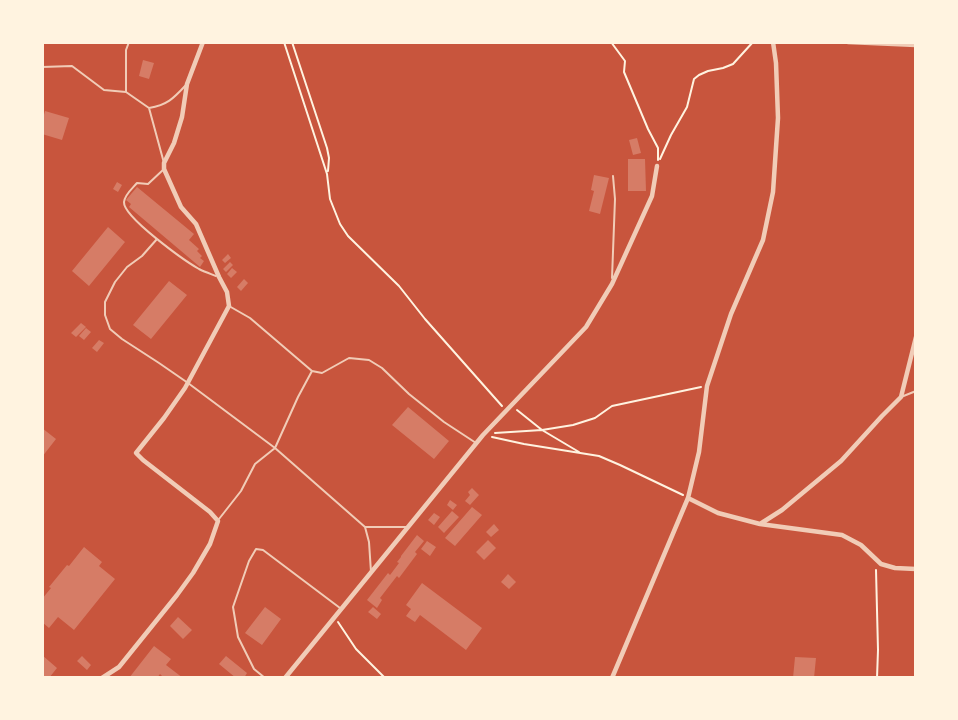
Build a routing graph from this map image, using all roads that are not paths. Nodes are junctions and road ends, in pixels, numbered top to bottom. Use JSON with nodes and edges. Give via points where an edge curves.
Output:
{"nodes":[{"id":1,"x":129,"y":42,"type":"edge"},
{"id":2,"x":203,"y":42,"type":"edge"},
{"id":3,"x":773,"y":42,"type":"edge"},
{"id":4,"x":848,"y":42,"type":"edge"},
{"id":5,"x":916,"y":45,"type":"edge"},
{"id":6,"x":42,"y":67,"type":"edge"},
{"id":7,"x":187,"y":84,"type":"junction"},
{"id":8,"x":126,"y":92,"type":"junction"},
{"id":9,"x":149,"y":108,"type":"junction"},
{"id":10,"x":164,"y":163,"type":"junction"},
{"id":11,"x":657,"y":166,"type":"road end"},
{"id":12,"x":164,"y":169,"type":"junction"},
{"id":13,"x":613,"y":176,"type":"dead end"},
{"id":14,"x":157,"y":239,"type":"junction"},
{"id":15,"x":219,"y":277,"type":"junction"},
{"id":16,"x":612,"y":284,"type":"junction"},
{"id":17,"x":229,"y":306,"type":"junction"},
{"id":18,"x":916,"y":338,"type":"edge"},
{"id":19,"x":312,"y":371,"type":"junction"},
{"id":20,"x":188,"y":383,"type":"junction"},
{"id":21,"x":916,"y":391,"type":"edge"},
{"id":22,"x":902,"y":397,"type":"junction"},
{"id":23,"x":477,"y":443,"type":"junction"},
{"id":24,"x":275,"y":448,"type":"junction"},
{"id":25,"x":688,"y":498,"type":"junction"},
{"id":26,"x":218,"y":521,"type":"junction"},
{"id":27,"x":760,"y":524,"type":"junction"},
{"id":28,"x":365,"y":527,"type":"junction"},
{"id":29,"x":408,"y":527,"type":"junction"},
{"id":30,"x":916,"y":569,"type":"edge"},
{"id":31,"x":371,"y":573,"type":"junction"},
{"id":32,"x":341,"y":609,"type":"junction"},
{"id":33,"x":102,"y":678,"type":"edge"},
{"id":34,"x":266,"y":678,"type":"edge"},
{"id":35,"x":285,"y":678,"type":"edge"},
{"id":36,"x":612,"y":678,"type":"edge"}],
"edges":[{"from":1,"to":8,"type":"lane"},
{"from":2,"to":7,"type":"street"},
{"from":3,"to":25,"type":"street","via":[[778,118],[773,192],[763,240],[706,386],[699,452]]},
{"from":4,"to":5,"type":"street"},
{"from":6,"to":8,"type":"lane","via":[[72,66],[104,90]]},
{"from":7,"to":9,"type":"lane","via":[[171,100]]},
{"from":7,"to":10,"type":"street","via":[[182,117]]},
{"from":8,"to":9,"type":"lane"},
{"from":9,"to":10,"type":"lane"},
{"from":10,"to":12,"type":"street"},
{"from":11,"to":16,"type":"street","via":[[652,196]]},
{"from":12,"to":14,"type":"lane","via":[[148,184],[137,183],[124,203],[126,210]]},
{"from":12,"to":15,"type":"street","via":[[181,207],[196,224]]},
{"from":13,"to":16,"type":"lane"},
{"from":14,"to":15,"type":"lane","via":[[202,271]]},
{"from":14,"to":20,"type":"lane","via":[[115,282],[105,302],[105,315],[110,329],[122,339]]},
{"from":15,"to":17,"type":"street"},
{"from":16,"to":23,"type":"street","via":[[586,327]]},
{"from":17,"to":19,"type":"lane","via":[[250,318]]},
{"from":17,"to":20,"type":"street"},
{"from":18,"to":22,"type":"street"},
{"from":19,"to":23,"type":"lane","via":[[322,373],[349,358],[369,360],[444,423]]},
{"from":19,"to":24,"type":"lane"},
{"from":20,"to":24,"type":"lane"},
{"from":20,"to":26,"type":"street","via":[[136,453]]},
{"from":21,"to":22,"type":"lane"},
{"from":22,"to":27,"type":"street","via":[[841,461]]},
{"from":23,"to":29,"type":"street"},
{"from":24,"to":26,"type":"lane","via":[[255,464]]},
{"from":24,"to":28,"type":"lane"},
{"from":25,"to":27,"type":"street","via":[[718,513]]},
{"from":25,"to":36,"type":"street"},
{"from":26,"to":33,"type":"street","via":[[210,544],[177,596],[119,667]]},
{"from":27,"to":30,"type":"street","via":[[842,535],[861,545],[881,564]]},
{"from":28,"to":29,"type":"lane"},
{"from":28,"to":31,"type":"lane"},
{"from":29,"to":31,"type":"street"},
{"from":31,"to":32,"type":"street"},
{"from":32,"to":34,"type":"lane","via":[[263,550],[256,549],[233,607],[238,637],[254,669]]},
{"from":32,"to":35,"type":"street"}]}
